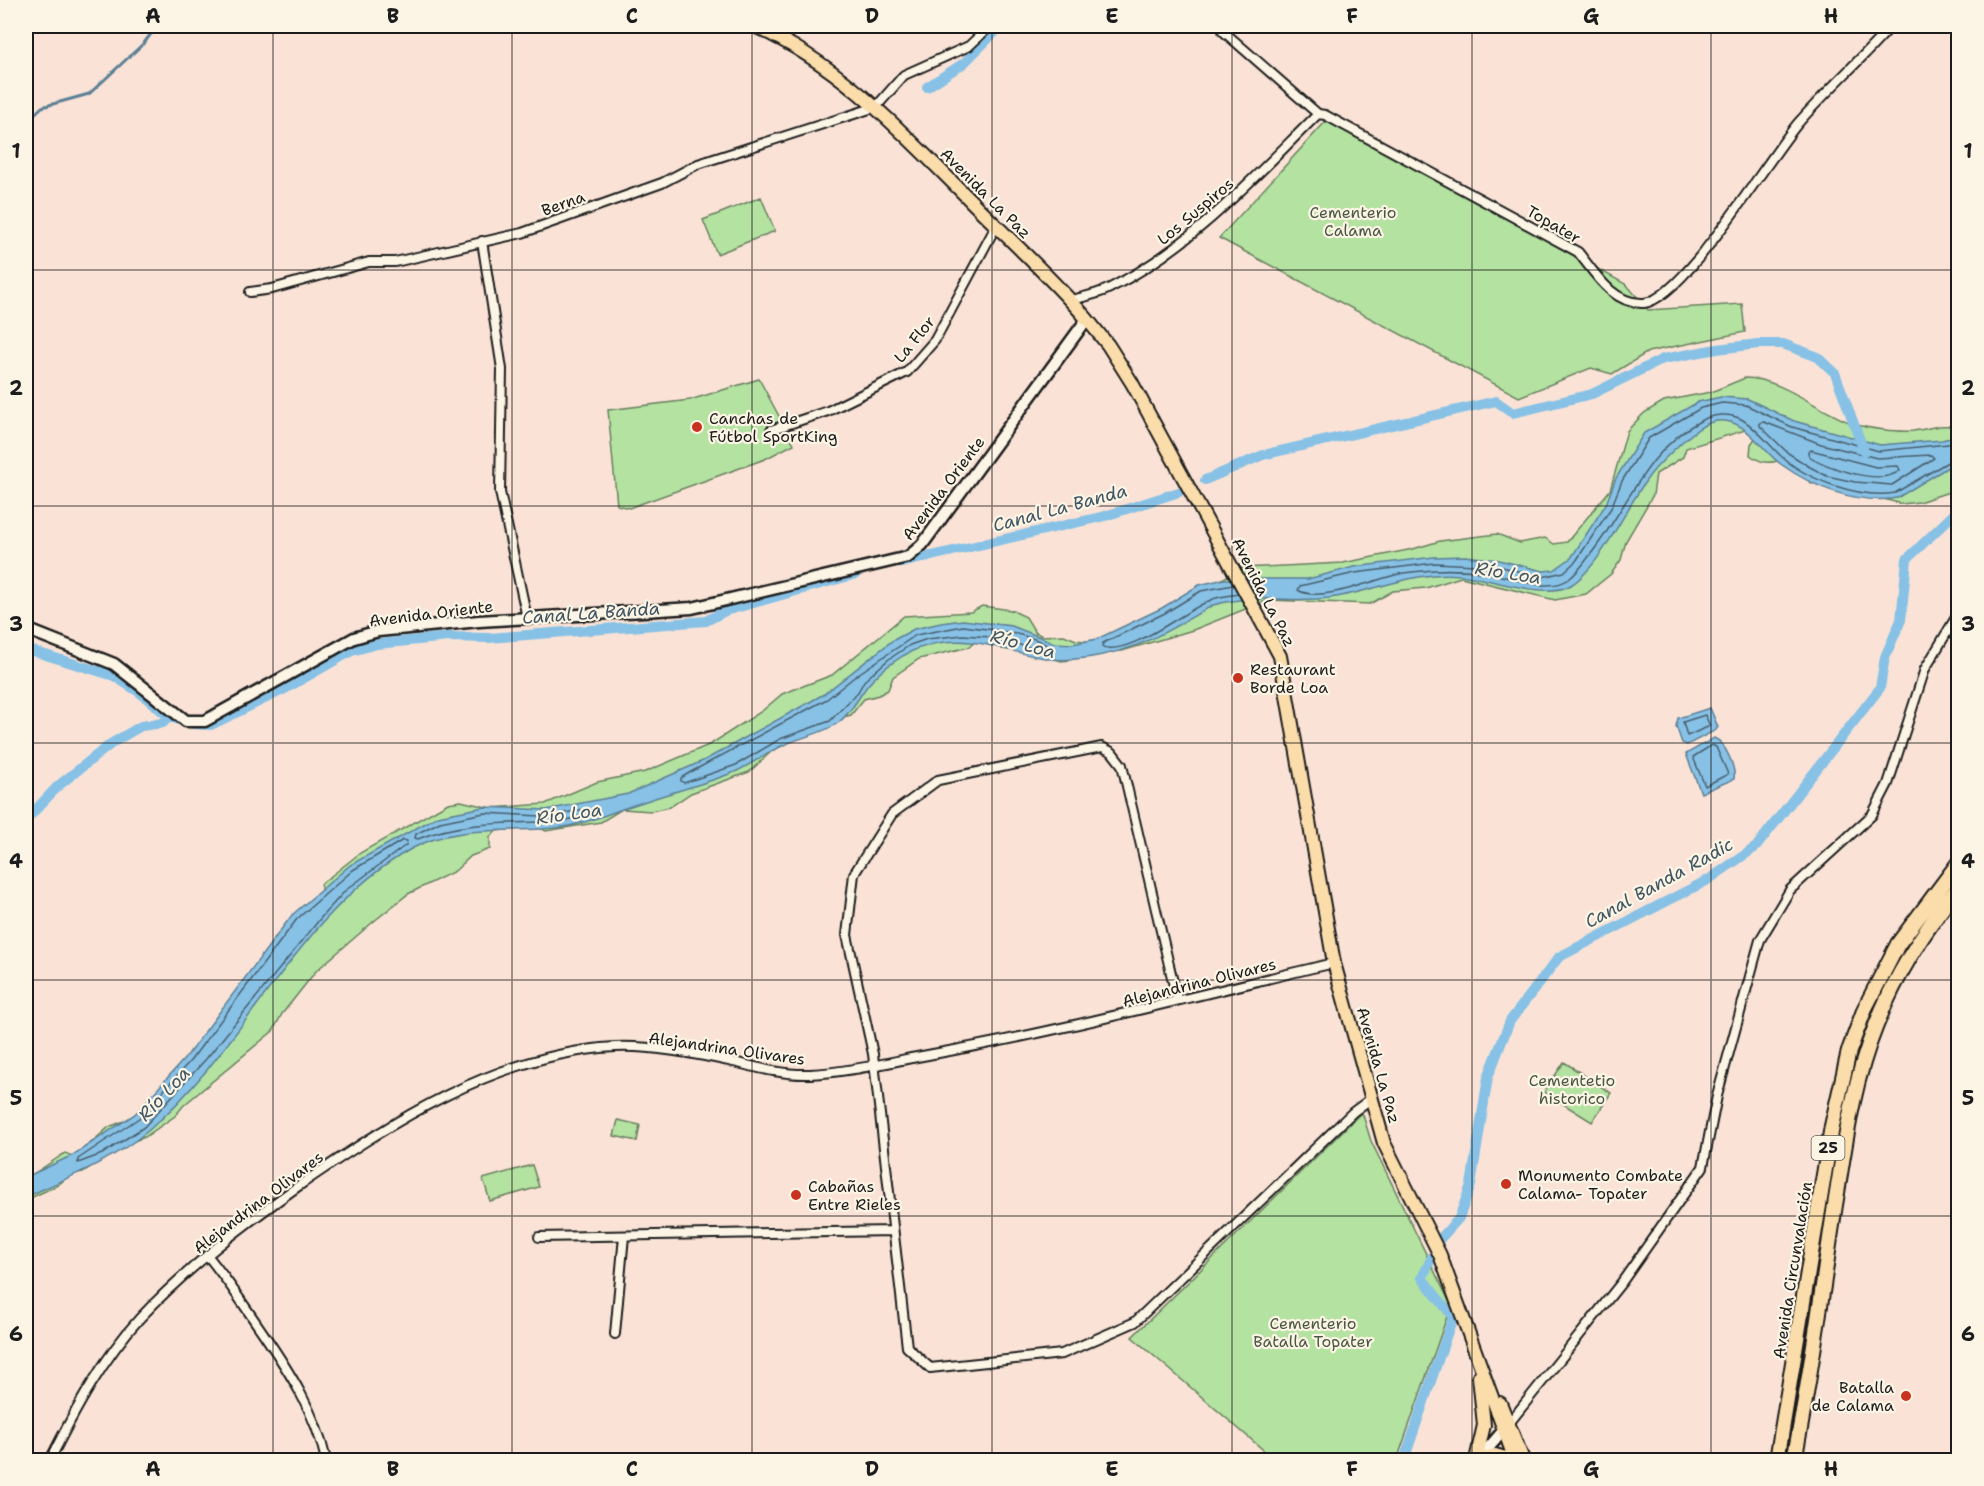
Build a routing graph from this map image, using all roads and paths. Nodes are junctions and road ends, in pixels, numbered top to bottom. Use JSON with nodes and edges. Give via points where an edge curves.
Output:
{"nodes":[{"id":1,"x":754,"y":26,"type":"edge"},
{"id":2,"x":990,"y":26,"type":"edge"},
{"id":3,"x":1891,"y":26,"type":"edge"},
{"id":4,"x":1223,"y":32,"type":"dead end"},
{"id":5,"x":876,"y":107,"type":"junction"},
{"id":6,"x":1318,"y":114,"type":"junction"},
{"id":7,"x":996,"y":226,"type":"junction"},
{"id":8,"x":482,"y":241,"type":"junction"},
{"id":9,"x":250,"y":292,"type":"dead end"},
{"id":10,"x":1071,"y":300,"type":"junction"},
{"id":11,"x":1087,"y":319,"type":"junction"},
{"id":12,"x":771,"y":430,"type":"dead end"},
{"id":13,"x":1959,"y":614,"type":"edge"},
{"id":14,"x":527,"y":618,"type":"junction"},
{"id":15,"x":26,"y":629,"type":"edge"},
{"id":16,"x":1959,"y":864,"type":"edge"},
{"id":17,"x":1959,"y":888,"type":"edge"},
{"id":18,"x":1334,"y":963,"type":"junction"},
{"id":19,"x":1177,"y":999,"type":"junction"},
{"id":20,"x":874,"y":1065,"type":"junction"},
{"id":21,"x":1372,"y":1098,"type":"junction"},
{"id":22,"x":893,"y":1231,"type":"junction"},
{"id":23,"x":624,"y":1236,"type":"junction"},
{"id":24,"x":539,"y":1237,"type":"dead end"},
{"id":25,"x":207,"y":1255,"type":"junction"},
{"id":26,"x":615,"y":1334,"type":"dead end"},
{"id":27,"x":1477,"y":1355,"type":"junction"},
{"id":28,"x":1507,"y":1426,"type":"junction"},
{"id":29,"x":1795,"y":1458,"type":"edge"},
{"id":30,"x":1478,"y":1460,"type":"edge"},
{"id":31,"x":50,"y":1461,"type":"edge"},
{"id":32,"x":326,"y":1461,"type":"edge"},
{"id":33,"x":1514,"y":1461,"type":"edge"},
{"id":34,"x":1523,"y":1461,"type":"edge"},
{"id":35,"x":1777,"y":1461,"type":"edge"}],
"edges":[{"from":1,"to":5,"type":"main road","name":"Avenida La Paz","via":[[779,36]]},
{"from":2,"to":5,"type":"street","via":[[969,46],[904,75]]},
{"from":3,"to":6,"type":"street","name":"Topater","via":[[1798,123],[1744,201],[1678,279],[1660,297],[1644,303],[1628,301],[1613,292],[1578,252]]},
{"from":4,"to":6,"type":"street","name":"Topater"},
{"from":5,"to":7,"type":"main road","name":"Avenida La Paz"},
{"from":5,"to":8,"type":"street","name":"Berna","via":[[698,164],[662,183],[522,233]]},
{"from":6,"to":10,"type":"street","name":"Los Suspiros","via":[[1218,213],[1158,260],[1109,289]]},
{"from":7,"to":10,"type":"main road","name":"Avenida La Paz"},
{"from":7,"to":12,"type":"street","name":"La Flor","via":[[935,340],[907,372],[828,411]]},
{"from":8,"to":9,"type":"street","name":"Berna","via":[[395,262],[369,262]]},
{"from":8,"to":14,"type":"street","via":[[502,369],[500,492]]},
{"from":10,"to":11,"type":"main road","name":"Avenida La Paz"},
{"from":11,"to":14,"type":"street","name":"Avenida Oriente","via":[[922,545],[908,557],[692,608]]},
{"from":11,"to":18,"type":"main road","name":"Avenida La Paz","via":[[1132,383],[1280,656]]},
{"from":13,"to":28,"type":"street","via":[[1925,669],[1888,784],[1872,815],[1790,890],[1761,940],[1717,1096],[1703,1167],[1622,1282]]},
{"from":14,"to":15,"type":"street","name":"Avenida Oriente","via":[[378,631],[354,638],[205,721],[186,721],[114,664]]},
{"from":16,"to":35,"type":"highway","name":"Avenida Circunvalación","number":"25","via":[[1898,944],[1865,1008],[1849,1051],[1830,1137]]},
{"from":17,"to":29,"type":"highway","name":"Avenida Circunvalación","number":"25","via":[[1903,967],[1863,1062],[1847,1128]]},
{"from":18,"to":19,"type":"street","name":"Alejandrina Olivares"},
{"from":18,"to":21,"type":"main road","name":"Avenida La Paz"},
{"from":19,"to":20,"type":"street","name":"Alejandrina Olivares","via":[[1077,1026]]},
{"from":19,"to":20,"type":"street","via":[[1118,757],[1102,747],[938,780],[892,814],[854,874],[847,935]]},
{"from":20,"to":22,"type":"street"},
{"from":20,"to":25,"type":"street","name":"Alejandrina Olivares","via":[[811,1074],[780,1073],[700,1055],[617,1047],[536,1059],[452,1091],[364,1140]]},
{"from":21,"to":22,"type":"street","via":[[1136,1322],[1062,1354],[930,1368],[907,1347]]},
{"from":21,"to":27,"type":"main road","name":"Avenida La Paz","via":[[1384,1143],[1440,1255]]},
{"from":22,"to":23,"type":"street"},
{"from":23,"to":24,"type":"street"},
{"from":23,"to":26,"type":"street"},
{"from":25,"to":31,"type":"street","name":"Alejandrina Olivares","via":[[138,1319],[106,1363]]},
{"from":25,"to":32,"type":"street","via":[[306,1400]]},
{"from":27,"to":28,"type":"main road","name":"Avenida La Paz"},
{"from":27,"to":30,"type":"main road","via":[[1484,1425]]},
{"from":28,"to":30,"type":"street"},
{"from":28,"to":33,"type":"main road","name":"Avenida La Paz"},
{"from":28,"to":34,"type":"main road","name":"Avenida La Paz"},
{"from":30,"to":33,"type":"main road","via":[[1495,1455]]}]}
